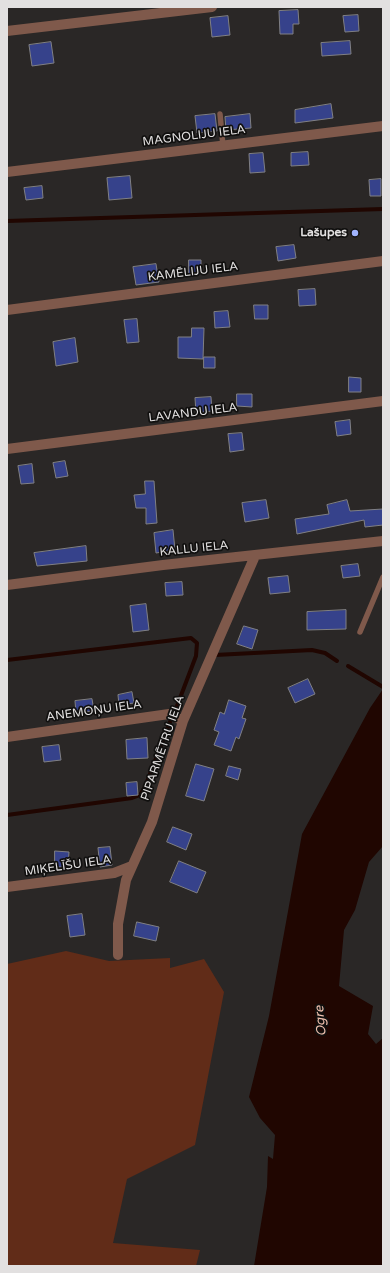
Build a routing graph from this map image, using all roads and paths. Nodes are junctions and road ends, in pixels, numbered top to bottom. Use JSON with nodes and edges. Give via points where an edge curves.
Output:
{"nodes":[{"id":1,"x":212,"y":7,"type":"edge"},
{"id":2,"x":7,"y":31,"type":"edge"},
{"id":3,"x":220,"y":114,"type":"dead end"},
{"id":4,"x":383,"y":126,"type":"edge"},
{"id":5,"x":223,"y":146,"type":"junction"},
{"id":6,"x":7,"y":172,"type":"edge"},
{"id":7,"x":383,"y":261,"type":"edge"},
{"id":8,"x":7,"y":310,"type":"edge"},
{"id":9,"x":383,"y":401,"type":"edge"},
{"id":10,"x":7,"y":449,"type":"edge"},
{"id":11,"x":383,"y":541,"type":"edge"},
{"id":12,"x":255,"y":556,"type":"junction"},
{"id":13,"x":383,"y":576,"type":"edge"},
{"id":14,"x":7,"y":585,"type":"edge"},
{"id":15,"x":360,"y":632,"type":"dead end"},
{"id":16,"x":183,"y":721,"type":"junction"},
{"id":17,"x":7,"y":737,"type":"edge"},
{"id":18,"x":132,"y":866,"type":"junction"},
{"id":19,"x":7,"y":888,"type":"edge"},
{"id":20,"x":118,"y":955,"type":"dead end"}],
"edges":[{"from":1,"to":2,"type":"street"},
{"from":3,"to":5,"type":"lane"},
{"from":4,"to":5,"type":"street","name":"MAGNOLIJU IELA"},
{"from":5,"to":6,"type":"street","name":"MAGNOLIJU IELA"},
{"from":7,"to":8,"type":"street","name":"KAMĒLIJU IELA"},
{"from":9,"to":10,"type":"street","name":"LAVANDU IELA"},
{"from":11,"to":12,"type":"street","name":"KALLU IELA"},
{"from":12,"to":14,"type":"street","name":"KALLU IELA"},
{"from":12,"to":16,"type":"street","name":"PIPARMĒTRU IELA"},
{"from":13,"to":15,"type":"lane"},
{"from":16,"to":17,"type":"street","name":"ANEMOŅU IELA","via":[[168,714]]},
{"from":16,"to":18,"type":"street","name":"PIPARMĒTRU IELA","via":[[152,822]]},
{"from":18,"to":19,"type":"street","name":"MIĶELĪŠU IELA","via":[[114,873]]},
{"from":18,"to":20,"type":"street","name":"PIPARMĒTRU IELA","via":[[120,906]]}]}
